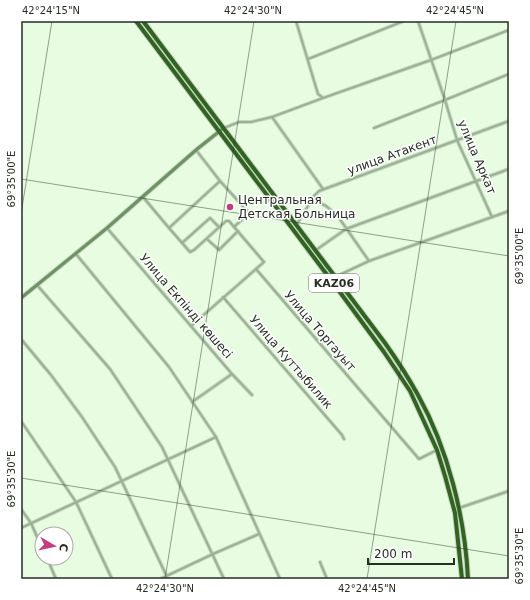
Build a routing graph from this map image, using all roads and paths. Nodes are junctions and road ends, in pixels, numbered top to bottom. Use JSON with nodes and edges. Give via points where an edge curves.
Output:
{"nodes":[{"id":1,"x":136,"y":21,"type":"edge"},
{"id":2,"x":142,"y":21,"type":"edge"},
{"id":3,"x":296,"y":21,"type":"edge"},
{"id":4,"x":404,"y":21,"type":"edge"},
{"id":5,"x":418,"y":21,"type":"edge"},
{"id":6,"x":509,"y":30,"type":"edge"},
{"id":7,"x":308,"y":59,"type":"junction"},
{"id":8,"x":431,"y":60,"type":"junction"},
{"id":9,"x":509,"y":74,"type":"edge"},
{"id":10,"x":323,"y":98,"type":"junction"},
{"id":11,"x":445,"y":100,"type":"junction"},
{"id":12,"x":272,"y":117,"type":"junction"},
{"id":13,"x":509,"y":121,"type":"edge"},
{"id":14,"x":374,"y":128,"type":"dead end"},
{"id":15,"x":222,"y":129,"type":"junction"},
{"id":16,"x":458,"y":140,"type":"junction"},
{"id":17,"x":196,"y":150,"type":"junction"},
{"id":18,"x":509,"y":169,"type":"edge"},
{"id":19,"x":476,"y":180,"type":"junction"},
{"id":20,"x":220,"y":181,"type":"junction"},
{"id":21,"x":323,"y":189,"type":"junction"},
{"id":22,"x":143,"y":197,"type":"junction"},
{"id":23,"x":312,"y":199,"type":"junction"},
{"id":24,"x":509,"y":210,"type":"edge"},
{"id":25,"x":492,"y":216,"type":"junction"},
{"id":26,"x":296,"y":225,"type":"junction"},
{"id":27,"x":219,"y":227,"type":"junction"},
{"id":28,"x":234,"y":227,"type":"junction"},
{"id":29,"x":107,"y":228,"type":"junction"},
{"id":30,"x":169,"y":228,"type":"junction"},
{"id":31,"x":346,"y":229,"type":"junction"},
{"id":32,"x":238,"y":231,"type":"junction"},
{"id":33,"x":207,"y":238,"type":"junction"},
{"id":34,"x":182,"y":243,"type":"junction"},
{"id":35,"x":315,"y":251,"type":"junction"},
{"id":36,"x":76,"y":254,"type":"junction"},
{"id":37,"x":369,"y":261,"type":"junction"},
{"id":38,"x":256,"y":269,"type":"junction"},
{"id":39,"x":335,"y":277,"type":"junction"},
{"id":40,"x":37,"y":285,"type":"junction"},
{"id":41,"x":223,"y":297,"type":"junction"},
{"id":42,"x":21,"y":298,"type":"edge"},
{"id":43,"x":191,"y":326,"type":"junction"},
{"id":44,"x":21,"y":340,"type":"edge"},
{"id":45,"x":385,"y":344,"type":"junction"},
{"id":46,"x":381,"y":347,"type":"junction"},
{"id":47,"x":232,"y":374,"type":"junction"},
{"id":48,"x":252,"y":395,"type":"dead end"},
{"id":49,"x":192,"y":402,"type":"junction"},
{"id":50,"x":21,"y":421,"type":"edge"},
{"id":51,"x":216,"y":438,"type":"junction"},
{"id":52,"x":344,"y":439,"type":"dead end"},
{"id":53,"x":437,"y":450,"type":"junction"},
{"id":54,"x":168,"y":459,"type":"junction"},
{"id":55,"x":122,"y":481,"type":"junction"},
{"id":56,"x":509,"y":491,"type":"edge"},
{"id":57,"x":76,"y":502,"type":"junction"},
{"id":58,"x":459,"y":508,"type":"junction"},
{"id":59,"x":21,"y":509,"type":"edge"},
{"id":60,"x":31,"y":523,"type":"junction"},
{"id":61,"x":21,"y":528,"type":"edge"},
{"id":62,"x":34,"y":530,"type":"edge"},
{"id":63,"x":259,"y":534,"type":"junction"},
{"id":64,"x":213,"y":554,"type":"junction"},
{"id":65,"x":320,"y":562,"type":"dead end"},
{"id":66,"x":50,"y":566,"type":"edge"},
{"id":67,"x":167,"y":578,"type":"edge"},
{"id":68,"x":56,"y":579,"type":"edge"},
{"id":69,"x":112,"y":579,"type":"edge"},
{"id":70,"x":160,"y":579,"type":"edge"},
{"id":71,"x":224,"y":579,"type":"edge"},
{"id":72,"x":280,"y":579,"type":"edge"},
{"id":73,"x":327,"y":579,"type":"edge"},
{"id":74,"x":462,"y":579,"type":"edge"},
{"id":75,"x":468,"y":579,"type":"edge"}],
"edges":[{"from":1,"to":15,"type":"highway","number":"KАZ06"},
{"from":2,"to":15,"type":"highway","number":"KАZ06"},
{"from":3,"to":7,"type":"street"},
{"from":4,"to":7,"type":"street"},
{"from":5,"to":8,"type":"street","name":"улица Аркат"},
{"from":6,"to":8,"type":"street"},
{"from":7,"to":10,"type":"street","via":[[318,94]]},
{"from":8,"to":10,"type":"street"},
{"from":8,"to":11,"type":"street","name":"улица Аркат"},
{"from":9,"to":11,"type":"street"},
{"from":10,"to":12,"type":"street"},
{"from":11,"to":14,"type":"street"},
{"from":11,"to":16,"type":"street","name":"улица Аркат"},
{"from":12,"to":15,"type":"street","via":[[239,122]]},
{"from":12,"to":21,"type":"street"},
{"from":13,"to":16,"type":"street","name":"улица Атакент"},
{"from":15,"to":17,"type":"main road"},
{"from":15,"to":26,"type":"highway","number":"KАZ06"},
{"from":15,"to":46,"type":"highway","number":"KАZ06"},
{"from":16,"to":19,"type":"street","name":"улица Аркат"},
{"from":16,"to":21,"type":"street","name":"улица Атакент"},
{"from":17,"to":20,"type":"street"},
{"from":17,"to":22,"type":"main road"},
{"from":18,"to":19,"type":"street"},
{"from":19,"to":25,"type":"street","name":"улица Аркат"},
{"from":19,"to":31,"type":"street"},
{"from":20,"to":28,"type":"street","via":[[249,213]]},
{"from":20,"to":30,"type":"street"},
{"from":21,"to":23,"type":"street","name":"улица Атакент"},
{"from":22,"to":29,"type":"main road"},
{"from":22,"to":30,"type":"street"},
{"from":23,"to":26,"type":"street","name":"улица Атакент"},
{"from":23,"to":31,"type":"street","via":[[337,215]]},
{"from":24,"to":25,"type":"street"},
{"from":25,"to":37,"type":"street"},
{"from":26,"to":35,"type":"highway","number":"KАZ06"},
{"from":27,"to":28,"type":"street","via":[[226,220]]},
{"from":27,"to":33,"type":"street"},
{"from":27,"to":34,"type":"street","via":[[210,218]]},
{"from":28,"to":32,"type":"street"},
{"from":29,"to":36,"type":"main road"},
{"from":29,"to":43,"type":"street","name":"Улица Екпінді көшесі"},
{"from":30,"to":34,"type":"street"},
{"from":31,"to":35,"type":"street"},
{"from":31,"to":37,"type":"street"},
{"from":32,"to":33,"type":"street","via":[[219,250]]},
{"from":32,"to":38,"type":"street","via":[[264,262]]},
{"from":33,"to":34,"type":"street","via":[[190,252]]},
{"from":35,"to":39,"type":"highway","number":"KАZ06"},
{"from":36,"to":40,"type":"main road"},
{"from":36,"to":49,"type":"street","via":[[169,367]]},
{"from":37,"to":39,"type":"street"},
{"from":38,"to":41,"type":"street"},
{"from":38,"to":53,"type":"street","name":"Улица Торгауыт","via":[[419,459]]},
{"from":39,"to":45,"type":"highway","number":"KАZ06"},
{"from":40,"to":42,"type":"main road"},
{"from":40,"to":54,"type":"street","via":[[110,369]]},
{"from":41,"to":43,"type":"street"},
{"from":41,"to":52,"type":"street","name":"Улица Куттыбилик"},
{"from":43,"to":47,"type":"street","name":"Улица Екпінді көшесі"},
{"from":44,"to":55,"type":"street","via":[[82,417]]},
{"from":45,"to":46,"type":"highway"},
{"from":45,"to":58,"type":"highway","number":"KАZ06","via":[[426,410],[442,448]]},
{"from":46,"to":53,"type":"highway","number":"KАZ06","via":[[410,391]]},
{"from":47,"to":48,"type":"street","name":"Улица Екпінді көшесі"},
{"from":47,"to":49,"type":"street"},
{"from":49,"to":51,"type":"street"},
{"from":50,"to":57,"type":"street"},
{"from":51,"to":54,"type":"street"},
{"from":51,"to":63,"type":"street"},
{"from":53,"to":74,"type":"highway","number":"KАZ06","via":[[455,513]]},
{"from":54,"to":55,"type":"street"},
{"from":54,"to":64,"type":"street"},
{"from":55,"to":57,"type":"street"},
{"from":55,"to":67,"type":"street"},
{"from":56,"to":58,"type":"street"},
{"from":57,"to":60,"type":"street"},
{"from":57,"to":69,"type":"street"},
{"from":58,"to":75,"type":"highway","number":"KАZ06"},
{"from":59,"to":60,"type":"street"},
{"from":60,"to":61,"type":"street"},
{"from":60,"to":62,"type":"street"},
{"from":63,"to":64,"type":"street"},
{"from":63,"to":72,"type":"street"},
{"from":64,"to":67,"type":"street"},
{"from":64,"to":71,"type":"street"},
{"from":65,"to":73,"type":"street"},
{"from":66,"to":68,"type":"street"},
{"from":67,"to":70,"type":"street"}]}
